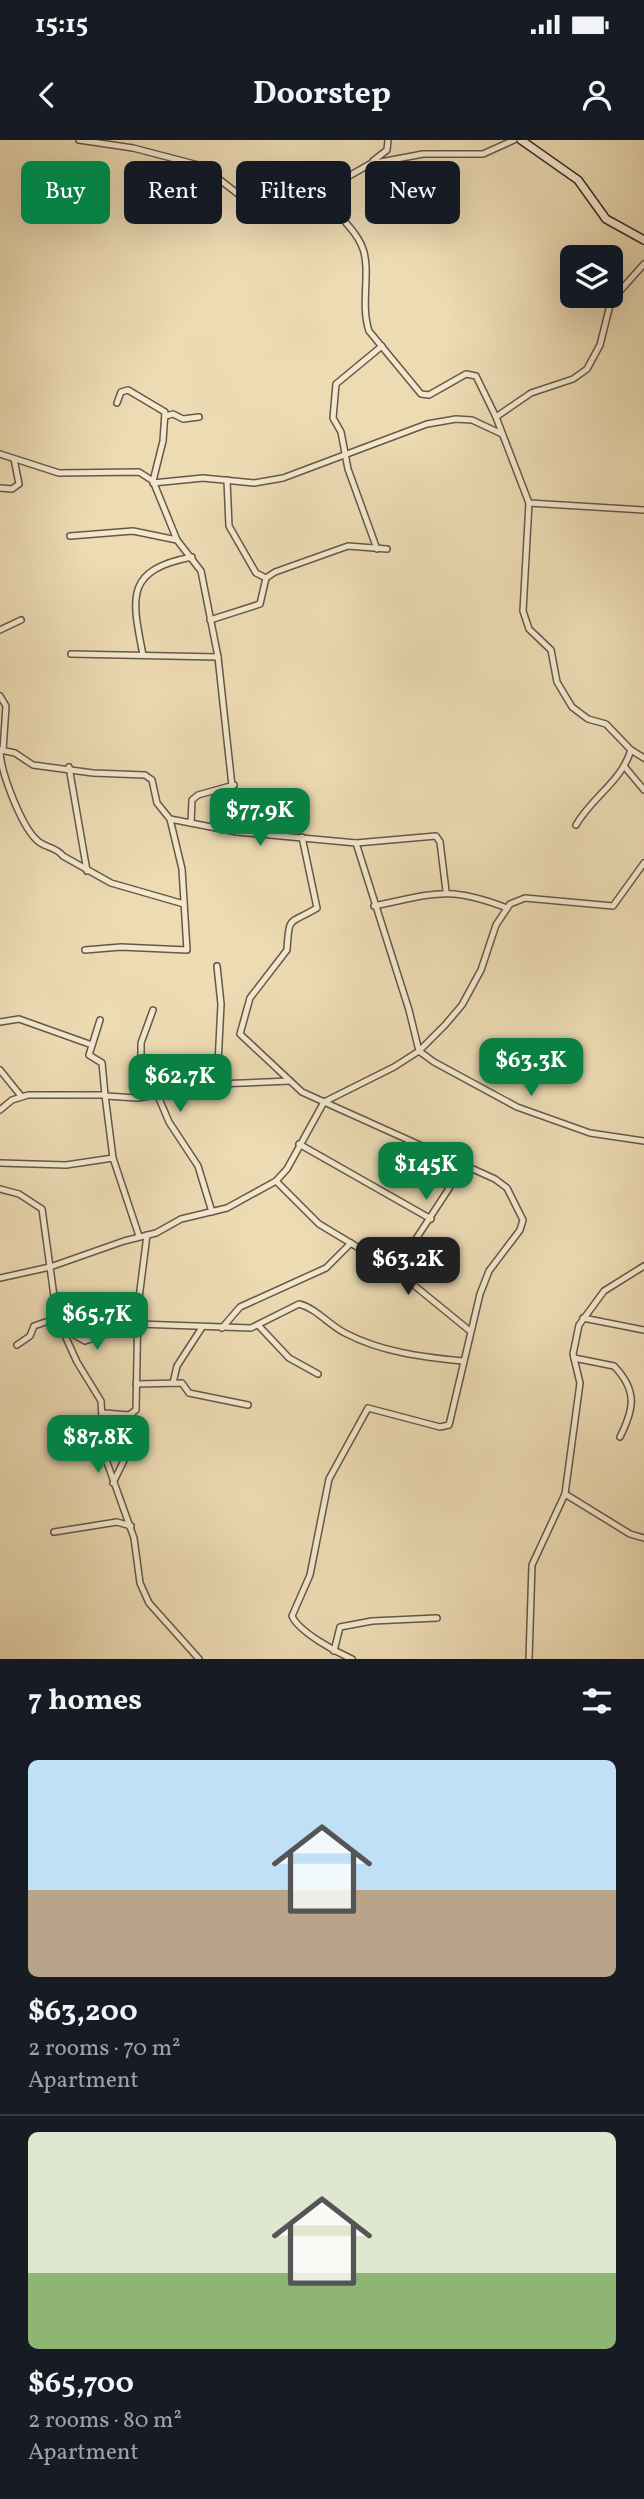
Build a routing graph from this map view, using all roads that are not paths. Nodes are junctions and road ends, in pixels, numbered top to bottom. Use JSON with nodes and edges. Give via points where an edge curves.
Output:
{"nodes":[{"id":1,"x":79,"y":140,"type":"edge"},
{"id":2,"x":388,"y":140,"type":"edge"},
{"id":3,"x":514,"y":140,"type":"edge"},
{"id":4,"x":521,"y":140,"type":"edge"},
{"id":5,"x":374,"y":161,"type":"edge"},
{"id":6,"x":384,"y":161,"type":"edge"},
{"id":7,"x":236,"y":190,"type":"edge"},
{"id":8,"x":345,"y":224,"type":"edge"},
{"id":9,"x":644,"y":240,"type":"edge"},
{"id":10,"x":644,"y":264,"type":"edge"},
{"id":11,"x":382,"y":346,"type":"junction"},
{"id":12,"x":117,"y":403,"type":"dead end"},
{"id":13,"x":166,"y":416,"type":"junction"},
{"id":14,"x":199,"y":417,"type":"dead end"},
{"id":15,"x":496,"y":417,"type":"junction"},
{"id":16,"x":502,"y":433,"type":"junction"},
{"id":17,"x":0,"y":454,"type":"edge"},
{"id":18,"x":344,"y":455,"type":"junction"},
{"id":19,"x":13,"y":459,"type":"junction"},
{"id":20,"x":227,"y":480,"type":"junction"},
{"id":21,"x":153,"y":482,"type":"junction"},
{"id":22,"x":0,"y":488,"type":"edge"},
{"id":23,"x":529,"y":503,"type":"junction"},
{"id":24,"x":644,"y":510,"type":"edge"},
{"id":25,"x":70,"y":536,"type":"dead end"},
{"id":26,"x":177,"y":540,"type":"junction"},
{"id":27,"x":377,"y":549,"type":"junction"},
{"id":28,"x":387,"y":550,"type":"dead end"},
{"id":29,"x":192,"y":557,"type":"junction"},
{"id":30,"x":266,"y":578,"type":"junction"},
{"id":31,"x":21,"y":620,"type":"dead end"},
{"id":32,"x":210,"y":621,"type":"junction"},
{"id":33,"x":0,"y":630,"type":"edge"},
{"id":34,"x":71,"y":654,"type":"dead end"},
{"id":35,"x":143,"y":655,"type":"junction"},
{"id":36,"x":218,"y":657,"type":"junction"},
{"id":37,"x":0,"y":696,"type":"edge"},
{"id":38,"x":1,"y":750,"type":"edge"},
{"id":39,"x":631,"y":750,"type":"junction"},
{"id":40,"x":644,"y":758,"type":"edge"},
{"id":41,"x":624,"y":766,"type":"junction"},
{"id":42,"x":69,"y":768,"type":"junction"},
{"id":43,"x":234,"y":785,"type":"junction"},
{"id":44,"x":644,"y":790,"type":"edge"},
{"id":45,"x":170,"y":820,"type":"junction"},
{"id":46,"x":191,"y":823,"type":"junction"},
{"id":47,"x":576,"y":825,"type":"dead end"},
{"id":48,"x":237,"y":832,"type":"junction"},
{"id":49,"x":302,"y":837,"type":"junction"},
{"id":50,"x":356,"y":843,"type":"junction"},
{"id":51,"x":644,"y":863,"type":"edge"},
{"id":52,"x":87,"y":871,"type":"junction"},
{"id":53,"x":446,"y":891,"type":"junction"},
{"id":54,"x":184,"y":904,"type":"junction"},
{"id":55,"x":374,"y":906,"type":"junction"},
{"id":56,"x":507,"y":908,"type":"junction"},
{"id":57,"x":85,"y":950,"type":"dead end"},
{"id":58,"x":217,"y":966,"type":"dead end"},
{"id":59,"x":153,"y":1010,"type":"dead end"},
{"id":60,"x":100,"y":1020,"type":"dead end"},
{"id":61,"x":0,"y":1022,"type":"edge"},
{"id":62,"x":92,"y":1045,"type":"junction"},
{"id":63,"x":419,"y":1051,"type":"junction"},
{"id":64,"x":0,"y":1070,"type":"edge"},
{"id":65,"x":290,"y":1081,"type":"junction"},
{"id":66,"x":157,"y":1094,"type":"junction"},
{"id":67,"x":105,"y":1095,"type":"junction"},
{"id":68,"x":21,"y":1096,"type":"junction"},
{"id":69,"x":324,"y":1102,"type":"junction"},
{"id":70,"x":0,"y":1110,"type":"edge"},
{"id":71,"x":644,"y":1141,"type":"edge"},
{"id":72,"x":299,"y":1144,"type":"junction"},
{"id":73,"x":113,"y":1158,"type":"junction"},
{"id":74,"x":0,"y":1163,"type":"edge"},
{"id":75,"x":463,"y":1167,"type":"junction"},
{"id":76,"x":276,"y":1181,"type":"junction"},
{"id":77,"x":0,"y":1189,"type":"edge"},
{"id":78,"x":212,"y":1212,"type":"junction"},
{"id":79,"x":431,"y":1219,"type":"junction"},
{"id":80,"x":147,"y":1235,"type":"junction"},
{"id":81,"x":139,"y":1236,"type":"junction"},
{"id":82,"x":351,"y":1243,"type":"junction"},
{"id":83,"x":644,"y":1266,"type":"edge"},
{"id":84,"x":50,"y":1268,"type":"junction"},
{"id":85,"x":397,"y":1271,"type":"junction"},
{"id":86,"x":0,"y":1278,"type":"edge"},
{"id":87,"x":57,"y":1318,"type":"junction"},
{"id":88,"x":583,"y":1318,"type":"junction"},
{"id":89,"x":138,"y":1324,"type":"junction"},
{"id":90,"x":260,"y":1326,"type":"junction"},
{"id":91,"x":62,"y":1327,"type":"junction"},
{"id":92,"x":201,"y":1329,"type":"junction"},
{"id":93,"x":221,"y":1329,"type":"junction"},
{"id":94,"x":642,"y":1329,"type":"edge"},
{"id":95,"x":470,"y":1331,"type":"junction"},
{"id":96,"x":17,"y":1345,"type":"dead end"},
{"id":97,"x":574,"y":1358,"type":"junction"},
{"id":98,"x":463,"y":1361,"type":"junction"},
{"id":99,"x":318,"y":1374,"type":"dead end"},
{"id":100,"x":173,"y":1383,"type":"junction"},
{"id":101,"x":136,"y":1384,"type":"junction"},
{"id":102,"x":248,"y":1405,"type":"dead end"},
{"id":103,"x":104,"y":1413,"type":"junction"},
{"id":104,"x":132,"y":1415,"type":"junction"},
{"id":105,"x":72,"y":1435,"type":"dead end"},
{"id":106,"x":104,"y":1435,"type":"junction"},
{"id":107,"x":620,"y":1437,"type":"dead end"},
{"id":108,"x":113,"y":1483,"type":"junction"},
{"id":109,"x":565,"y":1494,"type":"junction"},
{"id":110,"x":131,"y":1526,"type":"junction"},
{"id":111,"x":54,"y":1532,"type":"dead end"},
{"id":112,"x":644,"y":1538,"type":"edge"},
{"id":113,"x":437,"y":1618,"type":"dead end"},
{"id":114,"x":333,"y":1650,"type":"junction"},
{"id":115,"x":199,"y":1659,"type":"edge"},
{"id":116,"x":328,"y":1659,"type":"edge"},
{"id":117,"x":352,"y":1659,"type":"edge"},
{"id":118,"x":529,"y":1659,"type":"edge"}],
"edges":[{"from":1,"to":7,"type":"street","via":[[202,166]]},
{"from":2,"to":5,"type":"street","via":[[387,150]]},
{"from":3,"to":6,"type":"street","via":[[483,154],[423,153]]},
{"from":4,"to":9,"type":"street","via":[[578,180],[606,219]]},
{"from":8,"to":11,"type":"street","via":[[364,250],[365,318]]},
{"from":10,"to":15,"type":"street","via":[[611,301],[596,356],[587,369],[573,379],[531,393]]},
{"from":11,"to":15,"type":"street","via":[[425,396],[471,373]]},
{"from":11,"to":18,"type":"street","via":[[335,384],[333,418],[341,432]]},
{"from":12,"to":13,"type":"street","via":[[121,392],[128,390],[160,407]]},
{"from":13,"to":14,"type":"street"},
{"from":13,"to":21,"type":"street"},
{"from":15,"to":16,"type":"street"},
{"from":16,"to":18,"type":"street","via":[[472,420],[456,419],[427,424]]},
{"from":16,"to":23,"type":"street"},
{"from":17,"to":19,"type":"street"},
{"from":18,"to":20,"type":"street","via":[[283,478],[254,483]]},
{"from":18,"to":27,"type":"street"},
{"from":19,"to":21,"type":"street","via":[[59,473],[139,472]]},
{"from":19,"to":22,"type":"street","via":[[19,484]]},
{"from":20,"to":21,"type":"street"},
{"from":20,"to":30,"type":"street","via":[[229,526],[256,573]]},
{"from":21,"to":26,"type":"street"},
{"from":23,"to":24,"type":"street"},
{"from":23,"to":39,"type":"street","via":[[526,622],[551,650],[557,682],[572,707],[588,719],[606,724]]},
{"from":25,"to":26,"type":"street","via":[[141,531]]},
{"from":26,"to":29,"type":"street"},
{"from":27,"to":28,"type":"street"},
{"from":27,"to":30,"type":"street","via":[[348,546]]},
{"from":29,"to":32,"type":"street","via":[[201,571]]},
{"from":29,"to":35,"type":"street","via":[[158,566],[136,586]]},
{"from":30,"to":32,"type":"street","via":[[260,604]]},
{"from":31,"to":33,"type":"street"},
{"from":32,"to":36,"type":"street"},
{"from":34,"to":35,"type":"street"},
{"from":35,"to":36,"type":"street"},
{"from":36,"to":43,"type":"street"},
{"from":37,"to":38,"type":"street","via":[[6,706]]},
{"from":38,"to":42,"type":"street","via":[[33,765]]},
{"from":38,"to":52,"type":"street","via":[[5,777],[33,835]]},
{"from":39,"to":40,"type":"street"},
{"from":39,"to":41,"type":"street"},
{"from":41,"to":44,"type":"street"},
{"from":41,"to":47,"type":"street","via":[[618,779],[587,805]]},
{"from":42,"to":45,"type":"street","via":[[149,776],[157,803]]},
{"from":42,"to":52,"type":"street"},
{"from":43,"to":46,"type":"street","via":[[192,800]]},
{"from":43,"to":48,"type":"street"},
{"from":45,"to":46,"type":"street"},
{"from":45,"to":54,"type":"street","via":[[182,869]]},
{"from":46,"to":48,"type":"street"},
{"from":48,"to":49,"type":"street"},
{"from":49,"to":50,"type":"street"},
{"from":49,"to":65,"type":"street","via":[[317,908],[291,922],[287,950],[250,998],[240,1032]]},
{"from":50,"to":53,"type":"street","via":[[436,836]]},
{"from":50,"to":55,"type":"street"},
{"from":51,"to":56,"type":"street","via":[[613,906],[526,898]]},
{"from":52,"to":54,"type":"street"},
{"from":53,"to":55,"type":"street"},
{"from":53,"to":56,"type":"street"},
{"from":54,"to":57,"type":"street","via":[[185,952],[121,947]]},
{"from":55,"to":63,"type":"street"},
{"from":56,"to":63,"type":"street","via":[[462,1005]]},
{"from":58,"to":65,"type":"street","via":[[221,1004],[217,1084]]},
{"from":59,"to":66,"type":"street","via":[[139,1050]]},
{"from":60,"to":62,"type":"street"},
{"from":61,"to":62,"type":"street","via":[[19,1019]]},
{"from":62,"to":67,"type":"street","via":[[90,1057],[102,1063]]},
{"from":63,"to":69,"type":"street"},
{"from":63,"to":71,"type":"street","via":[[517,1107],[590,1133]]},
{"from":64,"to":68,"type":"street"},
{"from":65,"to":69,"type":"street"},
{"from":66,"to":67,"type":"street","via":[[137,1098]]},
{"from":66,"to":78,"type":"street","via":[[198,1167]]},
{"from":67,"to":68,"type":"street"},
{"from":67,"to":73,"type":"street"},
{"from":68,"to":70,"type":"street"},
{"from":69,"to":72,"type":"street"},
{"from":69,"to":75,"type":"street"},
{"from":72,"to":76,"type":"street","via":[[287,1170]]},
{"from":72,"to":79,"type":"street"},
{"from":73,"to":74,"type":"street","via":[[66,1165]]},
{"from":73,"to":81,"type":"street"},
{"from":75,"to":79,"type":"street"},
{"from":75,"to":95,"type":"street","via":[[507,1188],[523,1220],[489,1271]]},
{"from":76,"to":78,"type":"street"},
{"from":76,"to":82,"type":"street","via":[[319,1224]]},
{"from":77,"to":84,"type":"street","via":[[19,1194],[42,1209]]},
{"from":78,"to":80,"type":"street","via":[[181,1219]]},
{"from":79,"to":85,"type":"street"},
{"from":80,"to":81,"type":"street"},
{"from":80,"to":89,"type":"street"},
{"from":81,"to":84,"type":"street"},
{"from":82,"to":85,"type":"street"},
{"from":82,"to":93,"type":"street","via":[[326,1268],[240,1307]]},
{"from":83,"to":88,"type":"street","via":[[604,1291]]},
{"from":84,"to":86,"type":"street"},
{"from":84,"to":87,"type":"street"},
{"from":85,"to":95,"type":"street"},
{"from":87,"to":91,"type":"street"},
{"from":87,"to":96,"type":"street","via":[[34,1325],[30,1336]]},
{"from":88,"to":94,"type":"street"},
{"from":88,"to":97,"type":"street"},
{"from":89,"to":91,"type":"street","via":[[85,1341]]},
{"from":89,"to":92,"type":"street"},
{"from":89,"to":101,"type":"street"},
{"from":90,"to":93,"type":"street"},
{"from":90,"to":98,"type":"street","via":[[299,1304],[365,1343]]},
{"from":90,"to":99,"type":"street","via":[[289,1357]]},
{"from":91,"to":103,"type":"street","via":[[77,1362],[100,1395]]},
{"from":92,"to":93,"type":"street"},
{"from":92,"to":100,"type":"street","via":[[177,1366]]},
{"from":95,"to":98,"type":"street"},
{"from":97,"to":107,"type":"street","via":[[614,1366],[628,1385],[632,1411]]},
{"from":97,"to":109,"type":"street","via":[[580,1383]]},
{"from":98,"to":114,"type":"street","via":[[449,1425],[368,1408],[334,1467],[321,1509],[310,1575],[292,1616]]},
{"from":100,"to":101,"type":"street"},
{"from":100,"to":102,"type":"street","via":[[185,1384],[188,1391],[201,1396]]},
{"from":101,"to":104,"type":"street"},
{"from":103,"to":104,"type":"street"},
{"from":103,"to":106,"type":"street"},
{"from":104,"to":108,"type":"street","via":[[130,1448]]},
{"from":105,"to":106,"type":"street"},
{"from":106,"to":108,"type":"street","via":[[104,1454]]},
{"from":108,"to":110,"type":"street"},
{"from":109,"to":112,"type":"street"},
{"from":109,"to":118,"type":"street","via":[[532,1565]]},
{"from":110,"to":111,"type":"street","via":[[117,1522]]},
{"from":110,"to":115,"type":"street","via":[[144,1593]]},
{"from":113,"to":114,"type":"street","via":[[340,1627]]},
{"from":114,"to":116,"type":"street"},
{"from":114,"to":117,"type":"street"}]}
